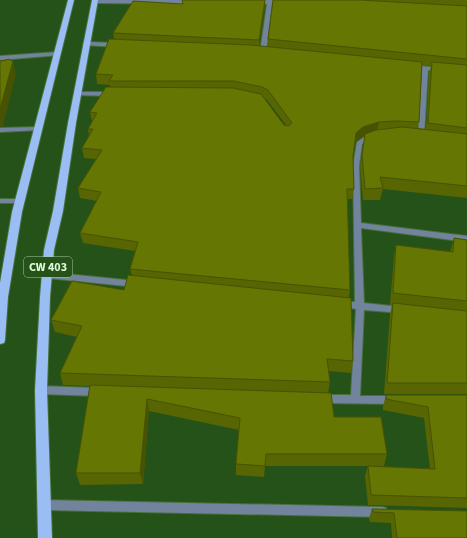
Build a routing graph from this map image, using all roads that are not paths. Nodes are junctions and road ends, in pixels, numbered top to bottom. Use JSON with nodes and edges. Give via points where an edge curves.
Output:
{"nodes":[{"id":1,"x":71,"y":0,"type":"edge"},
{"id":2,"x":95,"y":1,"type":"edge"},
{"id":3,"x":270,"y":1,"type":"edge"},
{"id":4,"x":200,"y":2,"type":"edge"},
{"id":5,"x":246,"y":2,"type":"edge"},
{"id":6,"x":286,"y":3,"type":"edge"},
{"id":7,"x":86,"y":44,"type":"junction"},
{"id":8,"x":126,"y":46,"type":"edge"},
{"id":9,"x":270,"y":52,"type":"edge"},
{"id":10,"x":58,"y":54,"type":"junction"},
{"id":11,"x":0,"y":58,"type":"edge"},
{"id":12,"x":402,"y":66,"type":"edge"},
{"id":13,"x":425,"y":68,"type":"junction"},
{"id":14,"x":446,"y":70,"type":"edge"},
{"id":15,"x":77,"y":94,"type":"junction"},
{"id":16,"x":116,"y":94,"type":"edge"},
{"id":17,"x":38,"y":129,"type":"junction"},
{"id":18,"x":0,"y":130,"type":"edge"},
{"id":19,"x":381,"y":135,"type":"edge"},
{"id":20,"x":421,"y":137,"type":"edge"},
{"id":21,"x":0,"y":200,"type":"edge"},
{"id":22,"x":20,"y":201,"type":"junction"},
{"id":23,"x":357,"y":226,"type":"junction"},
{"id":24,"x":467,"y":239,"type":"edge"},
{"id":25,"x":47,"y":275,"type":"junction"},
{"id":26,"x":148,"y":285,"type":"edge"},
{"id":27,"x":336,"y":303,"type":"edge"},
{"id":28,"x":359,"y":306,"type":"junction"},
{"id":29,"x":413,"y":312,"type":"edge"},
{"id":30,"x":0,"y":340,"type":"edge"},
{"id":31,"x":42,"y":390,"type":"junction"},
{"id":32,"x":104,"y":392,"type":"edge"},
{"id":33,"x":316,"y":399,"type":"edge"},
{"id":34,"x":355,"y":400,"type":"junction"},
{"id":35,"x":403,"y":400,"type":"edge"},
{"id":36,"x":43,"y":505,"type":"junction"},
{"id":37,"x":395,"y":512,"type":"edge"},
{"id":38,"x":46,"y":538,"type":"edge"}],
"edges":[{"from":1,"to":10,"type":"main road","number":"CW 403"},
{"from":2,"to":4,"type":"street"},
{"from":2,"to":7,"type":"main road","number":"CW 403"},
{"from":3,"to":5,"type":"street"},
{"from":3,"to":6,"type":"street"},
{"from":3,"to":9,"type":"street","via":[[260,51]]},
{"from":7,"to":8,"type":"street"},
{"from":7,"to":15,"type":"main road","number":"CW 403"},
{"from":10,"to":11,"type":"street"},
{"from":10,"to":17,"type":"main road","number":"CW 403"},
{"from":12,"to":13,"type":"street"},
{"from":13,"to":14,"type":"street"},
{"from":13,"to":20,"type":"street"},
{"from":15,"to":16,"type":"street"},
{"from":15,"to":25,"type":"main road","number":"CW 403","via":[[49,250]]},
{"from":17,"to":18,"type":"street"},
{"from":17,"to":22,"type":"main road","number":"CW 403"},
{"from":19,"to":23,"type":"street","via":[[368,137],[359,143],[356,166]]},
{"from":21,"to":22,"type":"street"},
{"from":22,"to":30,"type":"main road","number":"CW 403","via":[[11,244]]},
{"from":23,"to":24,"type":"street"},
{"from":23,"to":28,"type":"street"},
{"from":25,"to":26,"type":"street"},
{"from":25,"to":31,"type":"main road","number":"CW 403"},
{"from":27,"to":28,"type":"street"},
{"from":28,"to":29,"type":"street"},
{"from":28,"to":34,"type":"street"},
{"from":31,"to":32,"type":"street"},
{"from":31,"to":36,"type":"main road","number":"CW 403"},
{"from":33,"to":34,"type":"street"},
{"from":34,"to":35,"type":"street"},
{"from":36,"to":37,"type":"street"},
{"from":36,"to":38,"type":"main road","number":"CW 403"}]}
